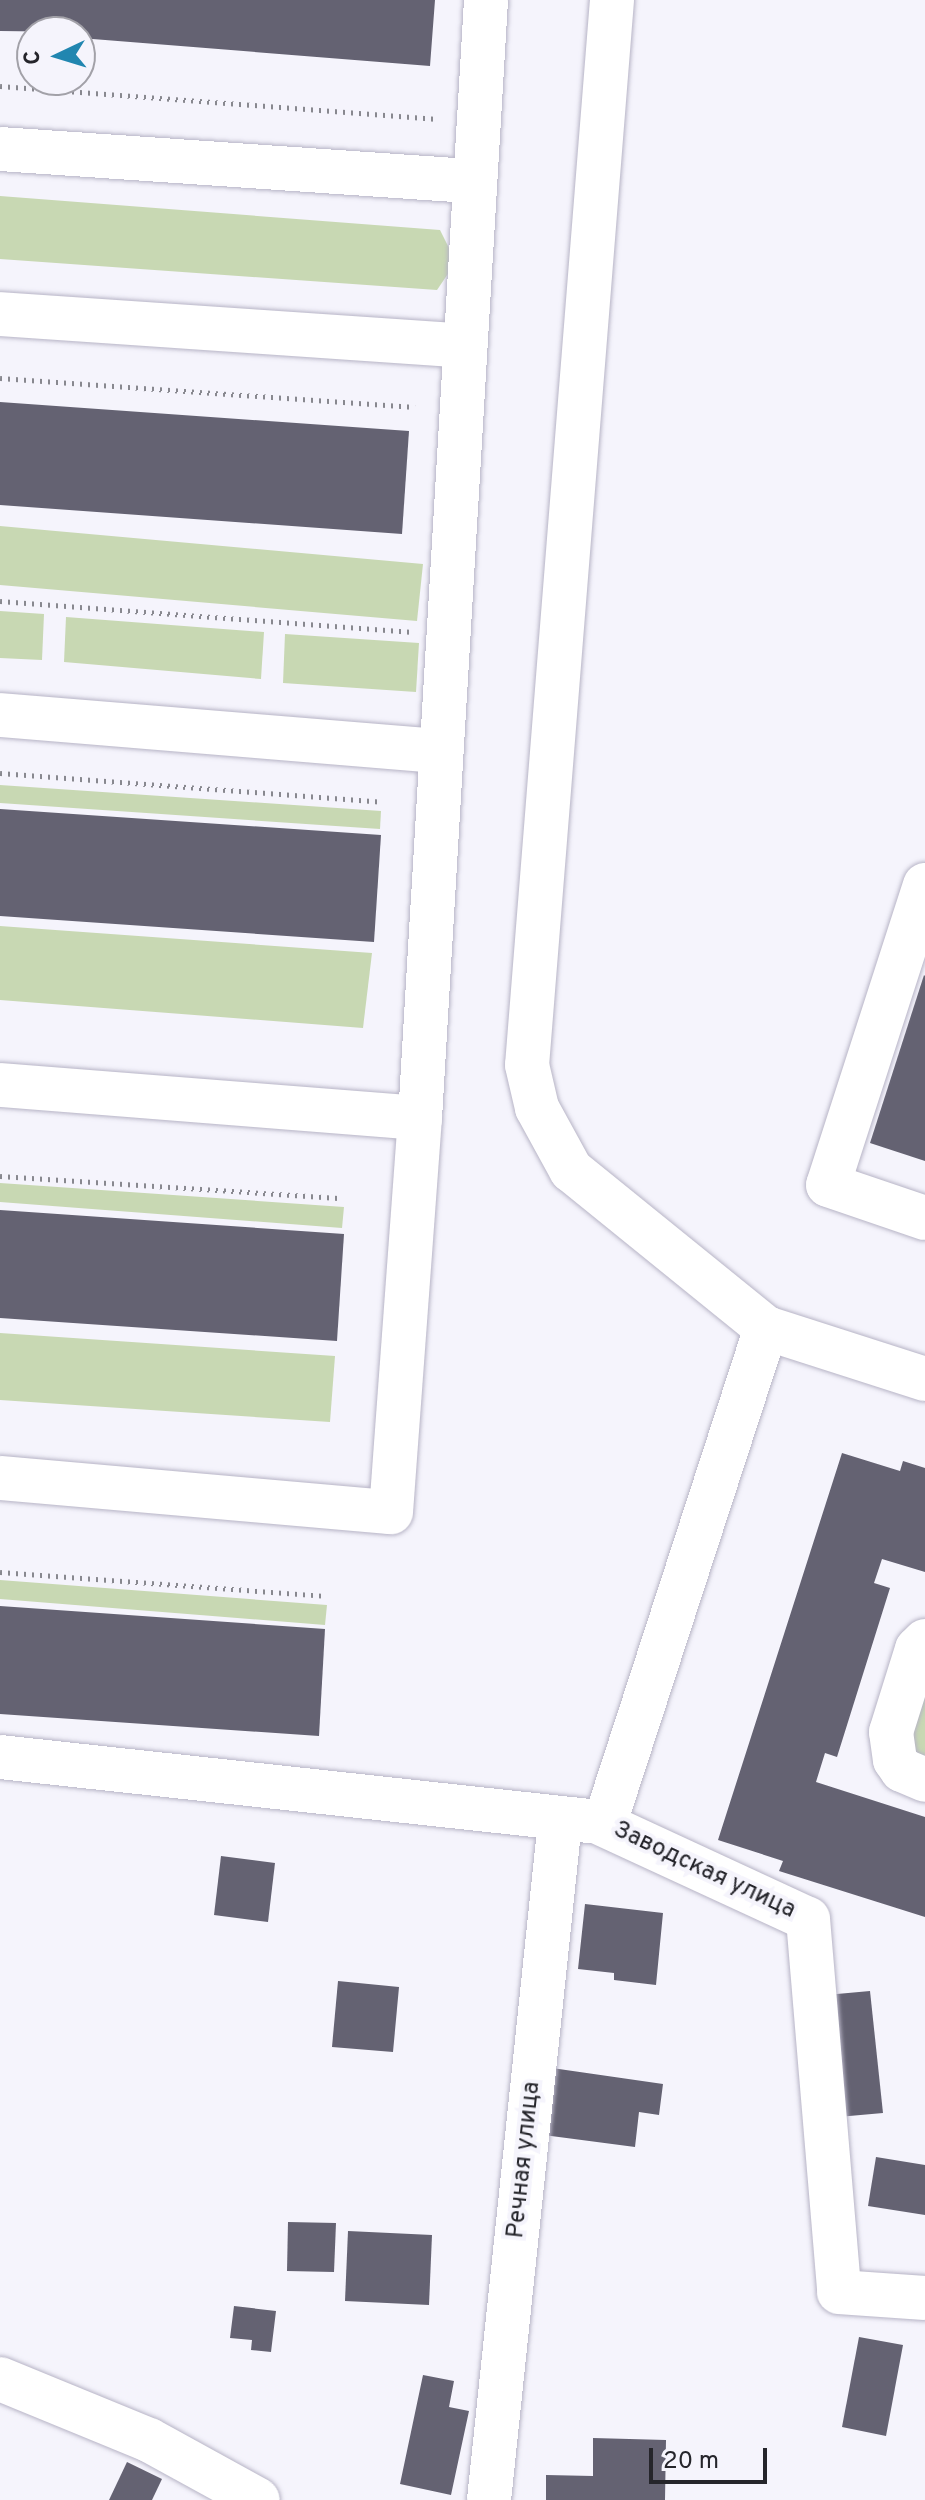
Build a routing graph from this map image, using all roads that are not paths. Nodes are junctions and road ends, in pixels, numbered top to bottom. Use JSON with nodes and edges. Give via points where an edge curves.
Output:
{"nodes":[{"id":1,"x":486,"y":0,"type":"edge"},
{"id":2,"x":612,"y":0,"type":"edge"},
{"id":3,"x":0,"y":149,"type":"edge"},
{"id":4,"x":475,"y":181,"type":"junction"},
{"id":5,"x":0,"y":314,"type":"edge"},
{"id":6,"x":465,"y":346,"type":"junction"},
{"id":7,"x":0,"y":715,"type":"edge"},
{"id":8,"x":441,"y":751,"type":"junction"},
{"id":9,"x":925,"y":885,"type":"edge"},
{"id":10,"x":0,"y":1085,"type":"edge"},
{"id":11,"x":420,"y":1118,"type":"junction"},
{"id":12,"x":925,"y":1218,"type":"edge"},
{"id":13,"x":766,"y":1328,"type":"junction"},
{"id":14,"x":925,"y":1379,"type":"edge"},
{"id":15,"x":0,"y":1478,"type":"edge"},
{"id":16,"x":925,"y":1641,"type":"edge"},
{"id":17,"x":0,"y":1757,"type":"edge"},
{"id":18,"x":925,"y":1780,"type":"edge"},
{"id":19,"x":610,"y":1807,"type":"dead end"},
{"id":20,"x":560,"y":1821,"type":"junction"},
{"id":21,"x":925,"y":2298,"type":"edge"},
{"id":22,"x":0,"y":2379,"type":"edge"},
{"id":23,"x":258,"y":2500,"type":"edge"},
{"id":24,"x":489,"y":2500,"type":"edge"}],
"edges":[{"from":1,"to":4,"type":"street"},
{"from":2,"to":13,"type":"street","via":[[527,1065],[537,1108],[571,1170]]},
{"from":3,"to":4,"type":"street"},
{"from":4,"to":6,"type":"street"},
{"from":5,"to":6,"type":"street"},
{"from":6,"to":8,"type":"street"},
{"from":7,"to":8,"type":"street"},
{"from":8,"to":11,"type":"street"},
{"from":9,"to":12,"type":"street","via":[[828,1185]]},
{"from":10,"to":11,"type":"street"},
{"from":11,"to":15,"type":"street","via":[[391,1512]]},
{"from":13,"to":14,"type":"street"},
{"from":13,"to":19,"type":"street"},
{"from":16,"to":18,"type":"street","via":[[917,1649],[891,1732],[902,1770]]},
{"from":17,"to":20,"type":"street","name":"Заводская улица"},
{"from":20,"to":21,"type":"street","name":"Заводская улица","via":[[598,1822],[808,1919],[839,2292]]},
{"from":20,"to":24,"type":"street","name":"Речная улица"},
{"from":22,"to":23,"type":"street","via":[[149,2440]]}]}
